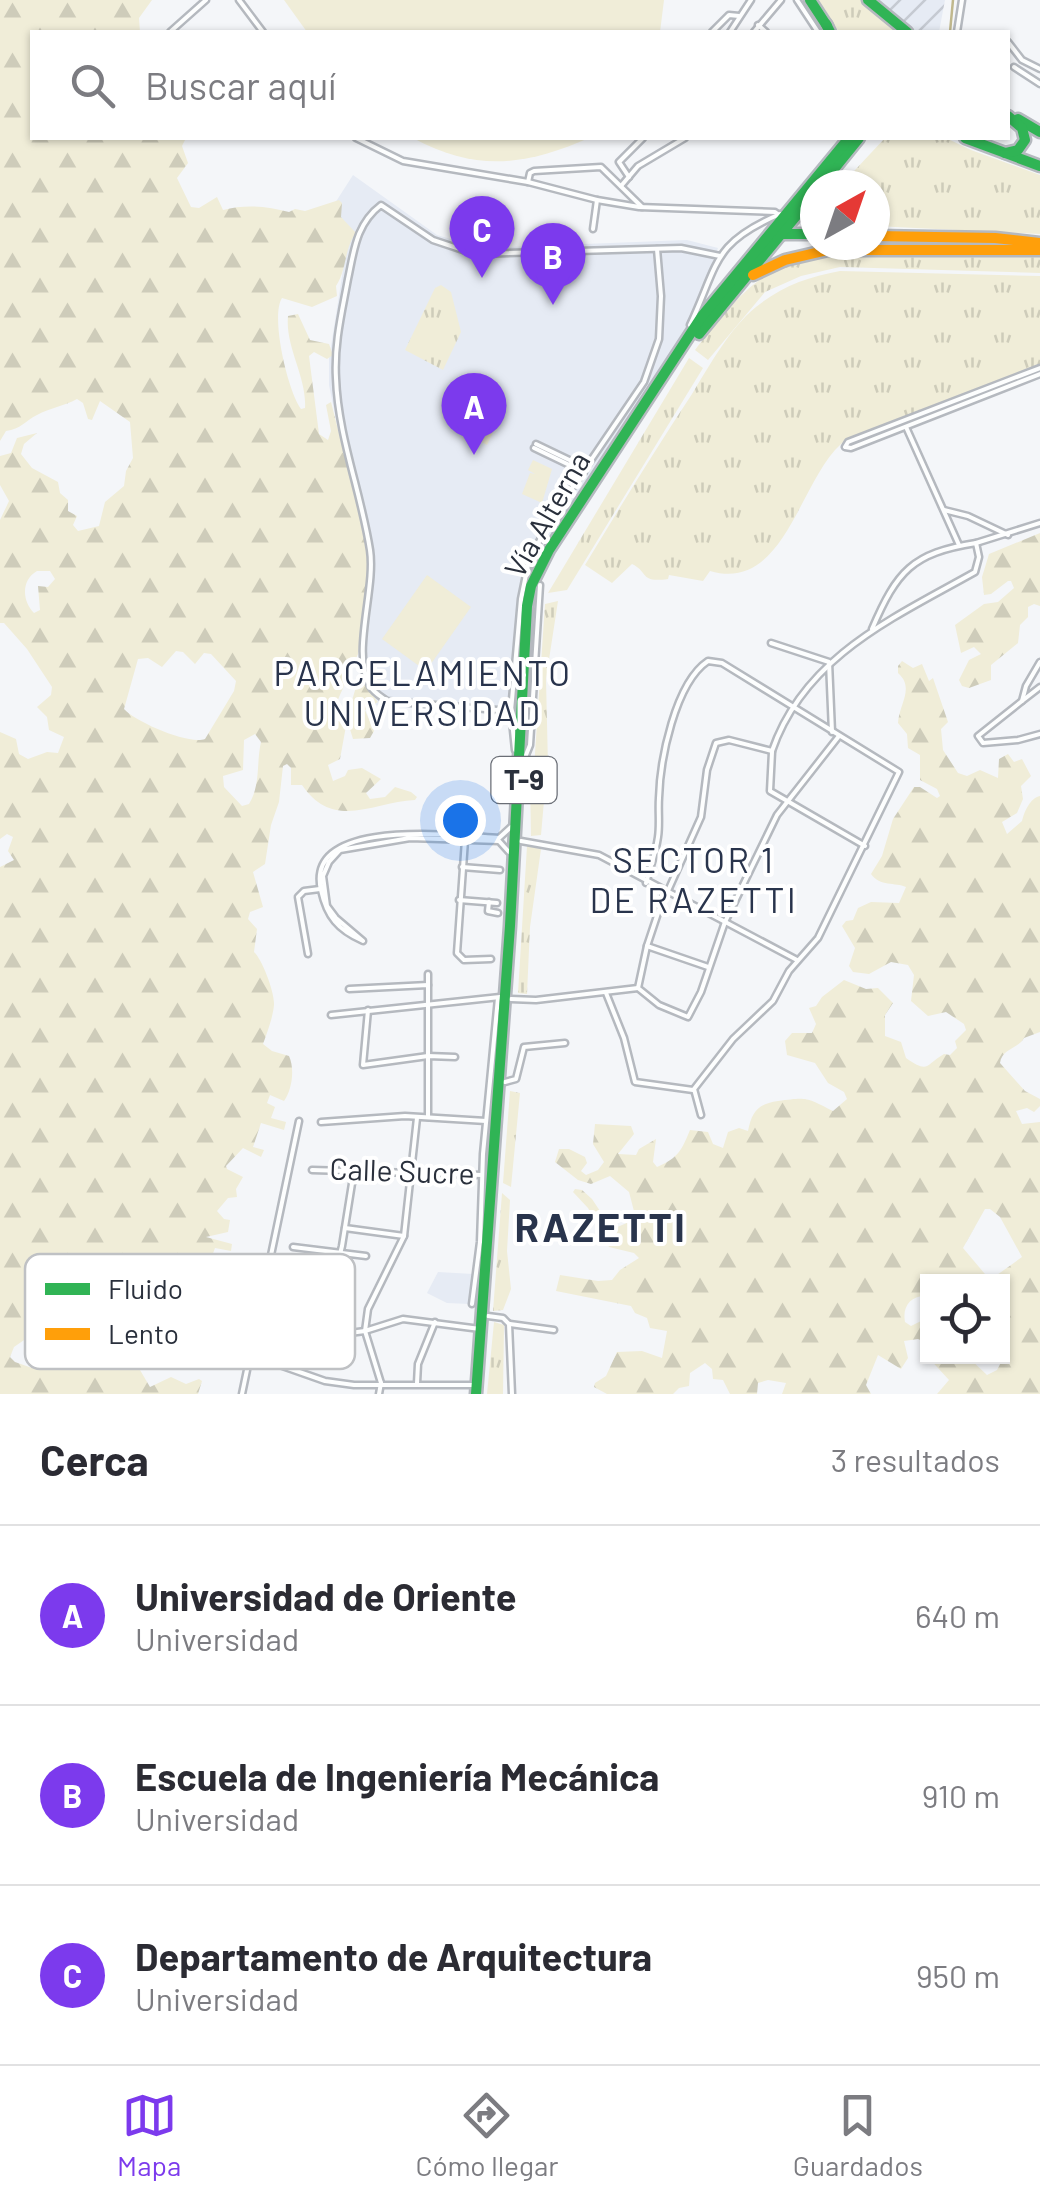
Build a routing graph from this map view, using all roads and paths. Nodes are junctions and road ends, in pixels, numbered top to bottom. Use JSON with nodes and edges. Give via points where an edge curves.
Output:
{"nodes":[{"id":1,"x":206,"y":0,"type":"edge"},
{"id":2,"x":239,"y":0,"type":"edge"},
{"id":3,"x":752,"y":0,"type":"edge"},
{"id":4,"x":781,"y":0,"type":"edge"},
{"id":5,"x":797,"y":0,"type":"edge"},
{"id":6,"x":810,"y":0,"type":"edge"},
{"id":7,"x":868,"y":0,"type":"edge"},
{"id":8,"x":962,"y":0,"type":"edge"},
{"id":9,"x":738,"y":16,"type":"junction"},
{"id":10,"x":758,"y":25,"type":"junction"},
{"id":11,"x":172,"y":30,"type":"edge"},
{"id":12,"x":261,"y":30,"type":"edge"},
{"id":13,"x":714,"y":30,"type":"edge"},
{"id":14,"x":731,"y":30,"type":"edge"},
{"id":15,"x":755,"y":30,"type":"edge"},
{"id":16,"x":764,"y":30,"type":"edge"},
{"id":17,"x":826,"y":30,"type":"edge"},
{"id":18,"x":905,"y":30,"type":"edge"},
{"id":19,"x":957,"y":30,"type":"edge"},
{"id":20,"x":1010,"y":45,"type":"edge"},
{"id":21,"x":1014,"y":67,"type":"dead end"},
{"id":22,"x":1040,"y":69,"type":"edge"},
{"id":23,"x":1040,"y":84,"type":"edge"},
{"id":24,"x":1010,"y":117,"type":"edge"},
{"id":25,"x":1010,"y":118,"type":"edge"},
{"id":26,"x":1022,"y":128,"type":"junction"},
{"id":27,"x":1040,"y":135,"type":"edge"},
{"id":28,"x":360,"y":140,"type":"edge"},
{"id":29,"x":641,"y":140,"type":"edge"},
{"id":30,"x":681,"y":140,"type":"edge"},
{"id":31,"x":846,"y":140,"type":"edge"},
{"id":32,"x":858,"y":140,"type":"edge"},
{"id":33,"x":865,"y":140,"type":"edge"},
{"id":34,"x":970,"y":140,"type":"edge"},
{"id":35,"x":996,"y":151,"type":"junction"},
{"id":36,"x":836,"y":160,"type":"junction"},
{"id":37,"x":1040,"y":166,"type":"edge"},
{"id":38,"x":830,"y":170,"type":"edge"},
{"id":39,"x":629,"y":176,"type":"junction"},
{"id":40,"x":528,"y":182,"type":"junction"},
{"id":41,"x":621,"y":186,"type":"junction"},
{"id":42,"x":597,"y":200,"type":"junction"},
{"id":43,"x":800,"y":206,"type":"edge"},
{"id":44,"x":642,"y":207,"type":"junction"},
{"id":45,"x":795,"y":211,"type":"junction"},
{"id":46,"x":782,"y":216,"type":"junction"},
{"id":47,"x":593,"y":229,"type":"dead end"},
{"id":48,"x":800,"y":229,"type":"edge"},
{"id":49,"x":800,"y":235,"type":"edge"},
{"id":50,"x":779,"y":236,"type":"junction"},
{"id":51,"x":890,"y":236,"type":"edge"},
{"id":52,"x":1040,"y":242,"type":"edge"},
{"id":53,"x":657,"y":249,"type":"junction"},
{"id":54,"x":890,"y":249,"type":"edge"},
{"id":55,"x":1040,"y":250,"type":"edge"},
{"id":56,"x":800,"y":254,"type":"edge"},
{"id":57,"x":720,"y":256,"type":"junction"},
{"id":58,"x":800,"y":256,"type":"edge"},
{"id":59,"x":741,"y":283,"type":"junction"},
{"id":60,"x":672,"y":358,"type":"junction"},
{"id":61,"x":1040,"y":371,"type":"edge"},
{"id":62,"x":897,"y":424,"type":"junction"},
{"id":63,"x":906,"y":425,"type":"junction"},
{"id":64,"x":535,"y":446,"type":"dead end"},
{"id":65,"x":585,"y":470,"type":"junction"},
{"id":66,"x":944,"y":510,"type":"junction"},
{"id":67,"x":1040,"y":523,"type":"edge"},
{"id":68,"x":1008,"y":535,"type":"junction"},
{"id":69,"x":976,"y":543,"type":"junction"},
{"id":70,"x":960,"y":546,"type":"junction"},
{"id":71,"x":540,"y":585,"type":"junction"},
{"id":72,"x":872,"y":629,"type":"junction"},
{"id":73,"x":772,"y":643,"type":"dead end"},
{"id":74,"x":828,"y":662,"type":"junction"},
{"id":75,"x":1040,"y":662,"type":"edge"},
{"id":76,"x":524,"y":675,"type":"junction"},
{"id":77,"x":1040,"y":687,"type":"edge"},
{"id":78,"x":1022,"y":701,"type":"junction"},
{"id":79,"x":791,"y":707,"type":"junction"},
{"id":80,"x":511,"y":711,"type":"junction"},
{"id":81,"x":832,"y":732,"type":"junction"},
{"id":82,"x":1040,"y":734,"type":"edge"},
{"id":83,"x":839,"y":736,"type":"junction"},
{"id":84,"x":772,"y":751,"type":"junction"},
{"id":85,"x":521,"y":760,"type":"junction"},
{"id":86,"x":788,"y":803,"type":"junction"},
{"id":87,"x":516,"y":817,"type":"junction"},
{"id":88,"x":465,"y":840,"type":"junction"},
{"id":89,"x":521,"y":841,"type":"junction"},
{"id":90,"x":865,"y":846,"type":"junction"},
{"id":91,"x":514,"y":861,"type":"junction"},
{"id":92,"x":462,"y":867,"type":"junction"},
{"id":93,"x":500,"y":870,"type":"dead end"},
{"id":94,"x":646,"y":883,"type":"junction"},
{"id":95,"x":320,"y":888,"type":"junction"},
{"id":96,"x":666,"y":892,"type":"junction"},
{"id":97,"x":459,"y":900,"type":"junction"},
{"id":98,"x":489,"y":902,"type":"junction"},
{"id":99,"x":497,"y":903,"type":"dead end"},
{"id":100,"x":498,"y":913,"type":"dead end"},
{"id":101,"x":725,"y":922,"type":"junction"},
{"id":102,"x":646,"y":946,"type":"junction"},
{"id":103,"x":308,"y":954,"type":"dead end"},
{"id":104,"x":490,"y":959,"type":"dead end"},
{"id":105,"x":797,"y":960,"type":"junction"},
{"id":106,"x":710,"y":968,"type":"junction"},
{"id":107,"x":428,"y":974,"type":"dead end"},
{"id":108,"x":428,"y":985,"type":"junction"},
{"id":109,"x":638,"y":988,"type":"junction"},
{"id":110,"x":349,"y":989,"type":"dead end"},
{"id":111,"x":606,"y":993,"type":"junction"},
{"id":112,"x":505,"y":998,"type":"junction"},
{"id":113,"x":430,"y":1004,"type":"junction"},
{"id":114,"x":368,"y":1010,"type":"junction"},
{"id":115,"x":331,"y":1015,"type":"dead end"},
{"id":116,"x":565,"y":1043,"type":"dead end"},
{"id":117,"x":428,"y":1056,"type":"junction"},
{"id":118,"x":455,"y":1056,"type":"dead end"},
{"id":119,"x":505,"y":1082,"type":"junction"},
{"id":120,"x":693,"y":1090,"type":"junction"},
{"id":121,"x":700,"y":1115,"type":"dead end"},
{"id":122,"x":428,"y":1117,"type":"junction"},
{"id":123,"x":417,"y":1118,"type":"junction"},
{"id":124,"x":299,"y":1121,"type":"dead end"},
{"id":125,"x":491,"y":1121,"type":"junction"},
{"id":126,"x":321,"y":1122,"type":"dead end"},
{"id":127,"x":312,"y":1170,"type":"dead end"},
{"id":128,"x":354,"y":1171,"type":"junction"},
{"id":129,"x":412,"y":1171,"type":"junction"},
{"id":130,"x":487,"y":1175,"type":"junction"},
{"id":131,"x":345,"y":1228,"type":"junction"},
{"id":132,"x":404,"y":1236,"type":"junction"},
{"id":133,"x":480,"y":1242,"type":"junction"},
{"id":134,"x":293,"y":1247,"type":"dead end"},
{"id":135,"x":341,"y":1252,"type":"junction"},
{"id":136,"x":273,"y":1254,"type":"edge"},
{"id":137,"x":354,"y":1254,"type":"edge"},
{"id":138,"x":355,"y":1254,"type":"edge"},
{"id":139,"x":366,"y":1256,"type":"dead end"},
{"id":140,"x":487,"y":1258,"type":"junction"},
{"id":141,"x":477,"y":1272,"type":"junction"},
{"id":142,"x":472,"y":1304,"type":"dead end"},
{"id":143,"x":488,"y":1316,"type":"junction"},
{"id":144,"x":436,"y":1322,"type":"junction"},
{"id":145,"x":510,"y":1324,"type":"junction"},
{"id":146,"x":480,"y":1328,"type":"junction"},
{"id":147,"x":554,"y":1330,"type":"dead end"},
{"id":148,"x":366,"y":1331,"type":"junction"},
{"id":149,"x":355,"y":1333,"type":"edge"},
{"id":150,"x":248,"y":1369,"type":"edge"},
{"id":151,"x":291,"y":1369,"type":"edge"},
{"id":152,"x":382,"y":1383,"type":"junction"},
{"id":153,"x":417,"y":1384,"type":"junction"},
{"id":154,"x":478,"y":1391,"type":"edge"},
{"id":155,"x":242,"y":1394,"type":"edge"},
{"id":156,"x":380,"y":1394,"type":"edge"},
{"id":157,"x":512,"y":1394,"type":"edge"}],
"edges":[{"from":1,"to":11,"type":"street"},
{"from":2,"to":12,"type":"street"},
{"from":3,"to":9,"type":"street"},
{"from":4,"to":10,"type":"street"},
{"from":5,"to":17,"type":"street"},
{"from":6,"to":17,"type":"main road"},
{"from":7,"to":18,"type":"main road"},
{"from":8,"to":19,"type":"street"},
{"from":9,"to":13,"type":"street","via":[[727,16]]},
{"from":9,"to":14,"type":"street"},
{"from":10,"to":15,"type":"street"},
{"from":10,"to":16,"type":"street"},
{"from":20,"to":22,"type":"street"},
{"from":21,"to":23,"type":"street"},
{"from":24,"to":27,"type":"main road"},
{"from":25,"to":26,"type":"main road"},
{"from":26,"to":27,"type":"main road"},
{"from":26,"to":35,"type":"main road","via":[[1025,140],[1018,150]]},
{"from":28,"to":40,"type":"street","via":[[403,161]]},
{"from":29,"to":39,"type":"street","via":[[619,162]]},
{"from":30,"to":39,"type":"street"},
{"from":31,"to":36,"type":"main road"},
{"from":32,"to":36,"type":"main road"},
{"from":33,"to":36,"type":"main road"},
{"from":34,"to":35,"type":"main road"},
{"from":35,"to":37,"type":"main road"},
{"from":36,"to":38,"type":"main road"},
{"from":36,"to":45,"type":"main road","name":"Vía Alterna","number":"T-9"},
{"from":39,"to":41,"type":"street"},
{"from":40,"to":41,"type":"street","via":[[534,172],[597,166]]},
{"from":40,"to":42,"type":"street"},
{"from":41,"to":44,"type":"street"},
{"from":42,"to":44,"type":"street"},
{"from":42,"to":47,"type":"street"},
{"from":43,"to":45,"type":"main road","name":"Vía Alterna","number":"T-9"},
{"from":44,"to":46,"type":"street"},
{"from":45,"to":46,"type":"main road","name":"Vía Alterna","number":"T-9"},
{"from":45,"to":48,"type":"main road"},
{"from":45,"to":50,"type":"main road","name":"Vía Alterna","number":"T-9"},
{"from":46,"to":50,"type":"main road","name":"Vía Alterna","number":"T-9"},
{"from":46,"to":57,"type":"street","via":[[748,228]]},
{"from":49,"to":50,"type":"main road"},
{"from":50,"to":56,"type":"main road","number":"T-9","via":[[790,254]]},
{"from":50,"to":59,"type":"main road","name":"Vía Alterna","number":"T-9"},
{"from":50,"to":60,"type":"main road","name":"Vía Alterna","number":"T-9","via":[[702,316]]},
{"from":51,"to":52,"type":"main road"},
{"from":53,"to":57,"type":"street"},
{"from":53,"to":65,"type":"street","via":[[659,339],[644,382]]},
{"from":53,"to":80,"type":"street","via":[[475,254],[433,240],[381,206],[356,238],[336,344],[336,380],[370,549],[365,674],[371,690],[386,701]]},
{"from":54,"to":55,"type":"main road","number":"T-9"},
{"from":57,"to":60,"type":"street"},
{"from":58,"to":59,"type":"main road","number":"T-9"},
{"from":59,"to":71,"type":"main road","name":"Vía Alterna","number":"T-9","via":[[680,360]]},
{"from":60,"to":85,"type":"main road","name":"Vía Alterna","number":"T-9","via":[[531,586]]},
{"from":61,"to":62,"type":"street"},
{"from":61,"to":63,"type":"street"},
{"from":62,"to":63,"type":"street"},
{"from":62,"to":63,"type":"street","via":[[846,446]]},
{"from":63,"to":66,"type":"street"},
{"from":64,"to":65,"type":"street"},
{"from":65,"to":76,"type":"street","via":[[528,565]]},
{"from":66,"to":68,"type":"street"},
{"from":66,"to":70,"type":"street"},
{"from":67,"to":68,"type":"street"},
{"from":68,"to":69,"type":"street"},
{"from":69,"to":70,"type":"street"},
{"from":69,"to":72,"type":"street","via":[[974,572]]},
{"from":70,"to":72,"type":"street","via":[[916,559],[902,572]]},
{"from":71,"to":76,"type":"street"},
{"from":71,"to":85,"type":"main road","name":"Vía Alterna","number":"T-9"},
{"from":72,"to":74,"type":"street"},
{"from":73,"to":74,"type":"street"},
{"from":74,"to":79,"type":"street"},
{"from":74,"to":81,"type":"street"},
{"from":75,"to":78,"type":"street"},
{"from":76,"to":80,"type":"street"},
{"from":76,"to":85,"type":"street","via":[[530,745]]},
{"from":77,"to":78,"type":"street"},
{"from":78,"to":82,"type":"street","via":[[984,728],[978,740]]},
{"from":79,"to":81,"type":"street"},
{"from":79,"to":84,"type":"street"},
{"from":79,"to":94,"type":"street","via":[[722,663],[696,668],[666,744],[658,836]]},
{"from":80,"to":85,"type":"street","via":[[512,741]]},
{"from":81,"to":83,"type":"street"},
{"from":83,"to":86,"type":"street"},
{"from":83,"to":90,"type":"street","via":[[898,772]]},
{"from":84,"to":86,"type":"street","via":[[768,788]]},
{"from":84,"to":96,"type":"street","via":[[716,743],[702,817]]},
{"from":85,"to":87,"type":"main road","name":"Vía Alterna","number":"T-9"},
{"from":85,"to":89,"type":"main road","name":"Vía Alterna","number":"T-9"},
{"from":86,"to":90,"type":"street"},
{"from":86,"to":101,"type":"street"},
{"from":87,"to":91,"type":"main road","name":"Vía Alterna","number":"T-9"},
{"from":87,"to":95,"type":"street","via":[[499,838],[410,834],[343,844],[322,866]]},
{"from":88,"to":91,"type":"street","via":[[502,842]]},
{"from":88,"to":92,"type":"street"},
{"from":88,"to":95,"type":"street","via":[[406,838],[336,852],[324,876],[327,906],[362,941],[329,916]]},
{"from":89,"to":94,"type":"street","via":[[598,855]]},
{"from":89,"to":112,"type":"main road","name":"Vía Alterna","number":"T-9"},
{"from":90,"to":105,"type":"street","via":[[818,938]]},
{"from":91,"to":112,"type":"main road","name":"Vía Alterna","number":"T-9"},
{"from":92,"to":93,"type":"street"},
{"from":92,"to":97,"type":"street"},
{"from":94,"to":96,"type":"street"},
{"from":95,"to":103,"type":"street","via":[[298,898]]},
{"from":96,"to":101,"type":"street"},
{"from":96,"to":102,"type":"street"},
{"from":97,"to":98,"type":"street"},
{"from":97,"to":104,"type":"street","via":[[458,956]]},
{"from":98,"to":99,"type":"street"},
{"from":98,"to":100,"type":"street","via":[[488,911]]},
{"from":101,"to":105,"type":"street"},
{"from":101,"to":106,"type":"street"},
{"from":102,"to":106,"type":"street"},
{"from":102,"to":109,"type":"street"},
{"from":105,"to":120,"type":"street","via":[[773,1001]]},
{"from":106,"to":109,"type":"street","via":[[688,1018]]},
{"from":107,"to":108,"type":"street"},
{"from":108,"to":110,"type":"street"},
{"from":108,"to":113,"type":"street"},
{"from":109,"to":111,"type":"street"},
{"from":111,"to":112,"type":"street"},
{"from":111,"to":120,"type":"street","via":[[635,1082]]},
{"from":112,"to":113,"type":"street"},
{"from":112,"to":119,"type":"main road","name":"Vía Alterna","number":"T-9"},
{"from":112,"to":125,"type":"main road","name":"Vía Alterna","number":"T-9"},
{"from":113,"to":114,"type":"street"},
{"from":113,"to":117,"type":"street"},
{"from":114,"to":115,"type":"street"},
{"from":114,"to":117,"type":"street","via":[[363,1066]]},
{"from":116,"to":119,"type":"street","via":[[524,1047],[516,1079]]},
{"from":117,"to":118,"type":"street"},
{"from":117,"to":122,"type":"street"},
{"from":119,"to":143,"type":"main road","name":"Vía Alterna","number":"T-9"},
{"from":120,"to":121,"type":"street"},
{"from":122,"to":123,"type":"street"},
{"from":122,"to":125,"type":"street"},
{"from":123,"to":126,"type":"street"},
{"from":123,"to":129,"type":"street"},
{"from":124,"to":136,"type":"street"},
{"from":125,"to":130,"type":"main road","name":"Vía Alterna","number":"T-9"},
{"from":127,"to":128,"type":"street","name":"Calle Sucre"},
{"from":128,"to":129,"type":"street","name":"Calle Sucre"},
{"from":128,"to":131,"type":"street"},
{"from":129,"to":130,"type":"street","name":"Calle Sucre"},
{"from":129,"to":132,"type":"street"},
{"from":130,"to":133,"type":"street"},
{"from":130,"to":140,"type":"main road","name":"Vía Alterna","number":"T-9"},
{"from":131,"to":132,"type":"street"},
{"from":131,"to":135,"type":"street"},
{"from":132,"to":148,"type":"street","via":[[368,1309]]},
{"from":133,"to":140,"type":"main road"},
{"from":133,"to":141,"type":"street"},
{"from":134,"to":135,"type":"street"},
{"from":135,"to":137,"type":"street"},
{"from":138,"to":139,"type":"street"},
{"from":140,"to":141,"type":"main road"},
{"from":140,"to":146,"type":"main road","name":"Vía Alterna","number":"T-9"},
{"from":141,"to":142,"type":"street"},
{"from":143,"to":145,"type":"street"},
{"from":143,"to":154,"type":"main road","name":"Vía Alterna","number":"T-9"},
{"from":144,"to":146,"type":"street"},
{"from":144,"to":148,"type":"street","via":[[402,1318]]},
{"from":144,"to":153,"type":"street"},
{"from":145,"to":147,"type":"street"},
{"from":145,"to":157,"type":"street"},
{"from":146,"to":154,"type":"main road","name":"Vía Alterna","number":"T-9"},
{"from":148,"to":149,"type":"street"},
{"from":148,"to":152,"type":"street"},
{"from":150,"to":155,"type":"street"},
{"from":151,"to":152,"type":"street","via":[[325,1381]]},
{"from":152,"to":153,"type":"street"},
{"from":152,"to":156,"type":"street"},
{"from":153,"to":154,"type":"street"}]}
